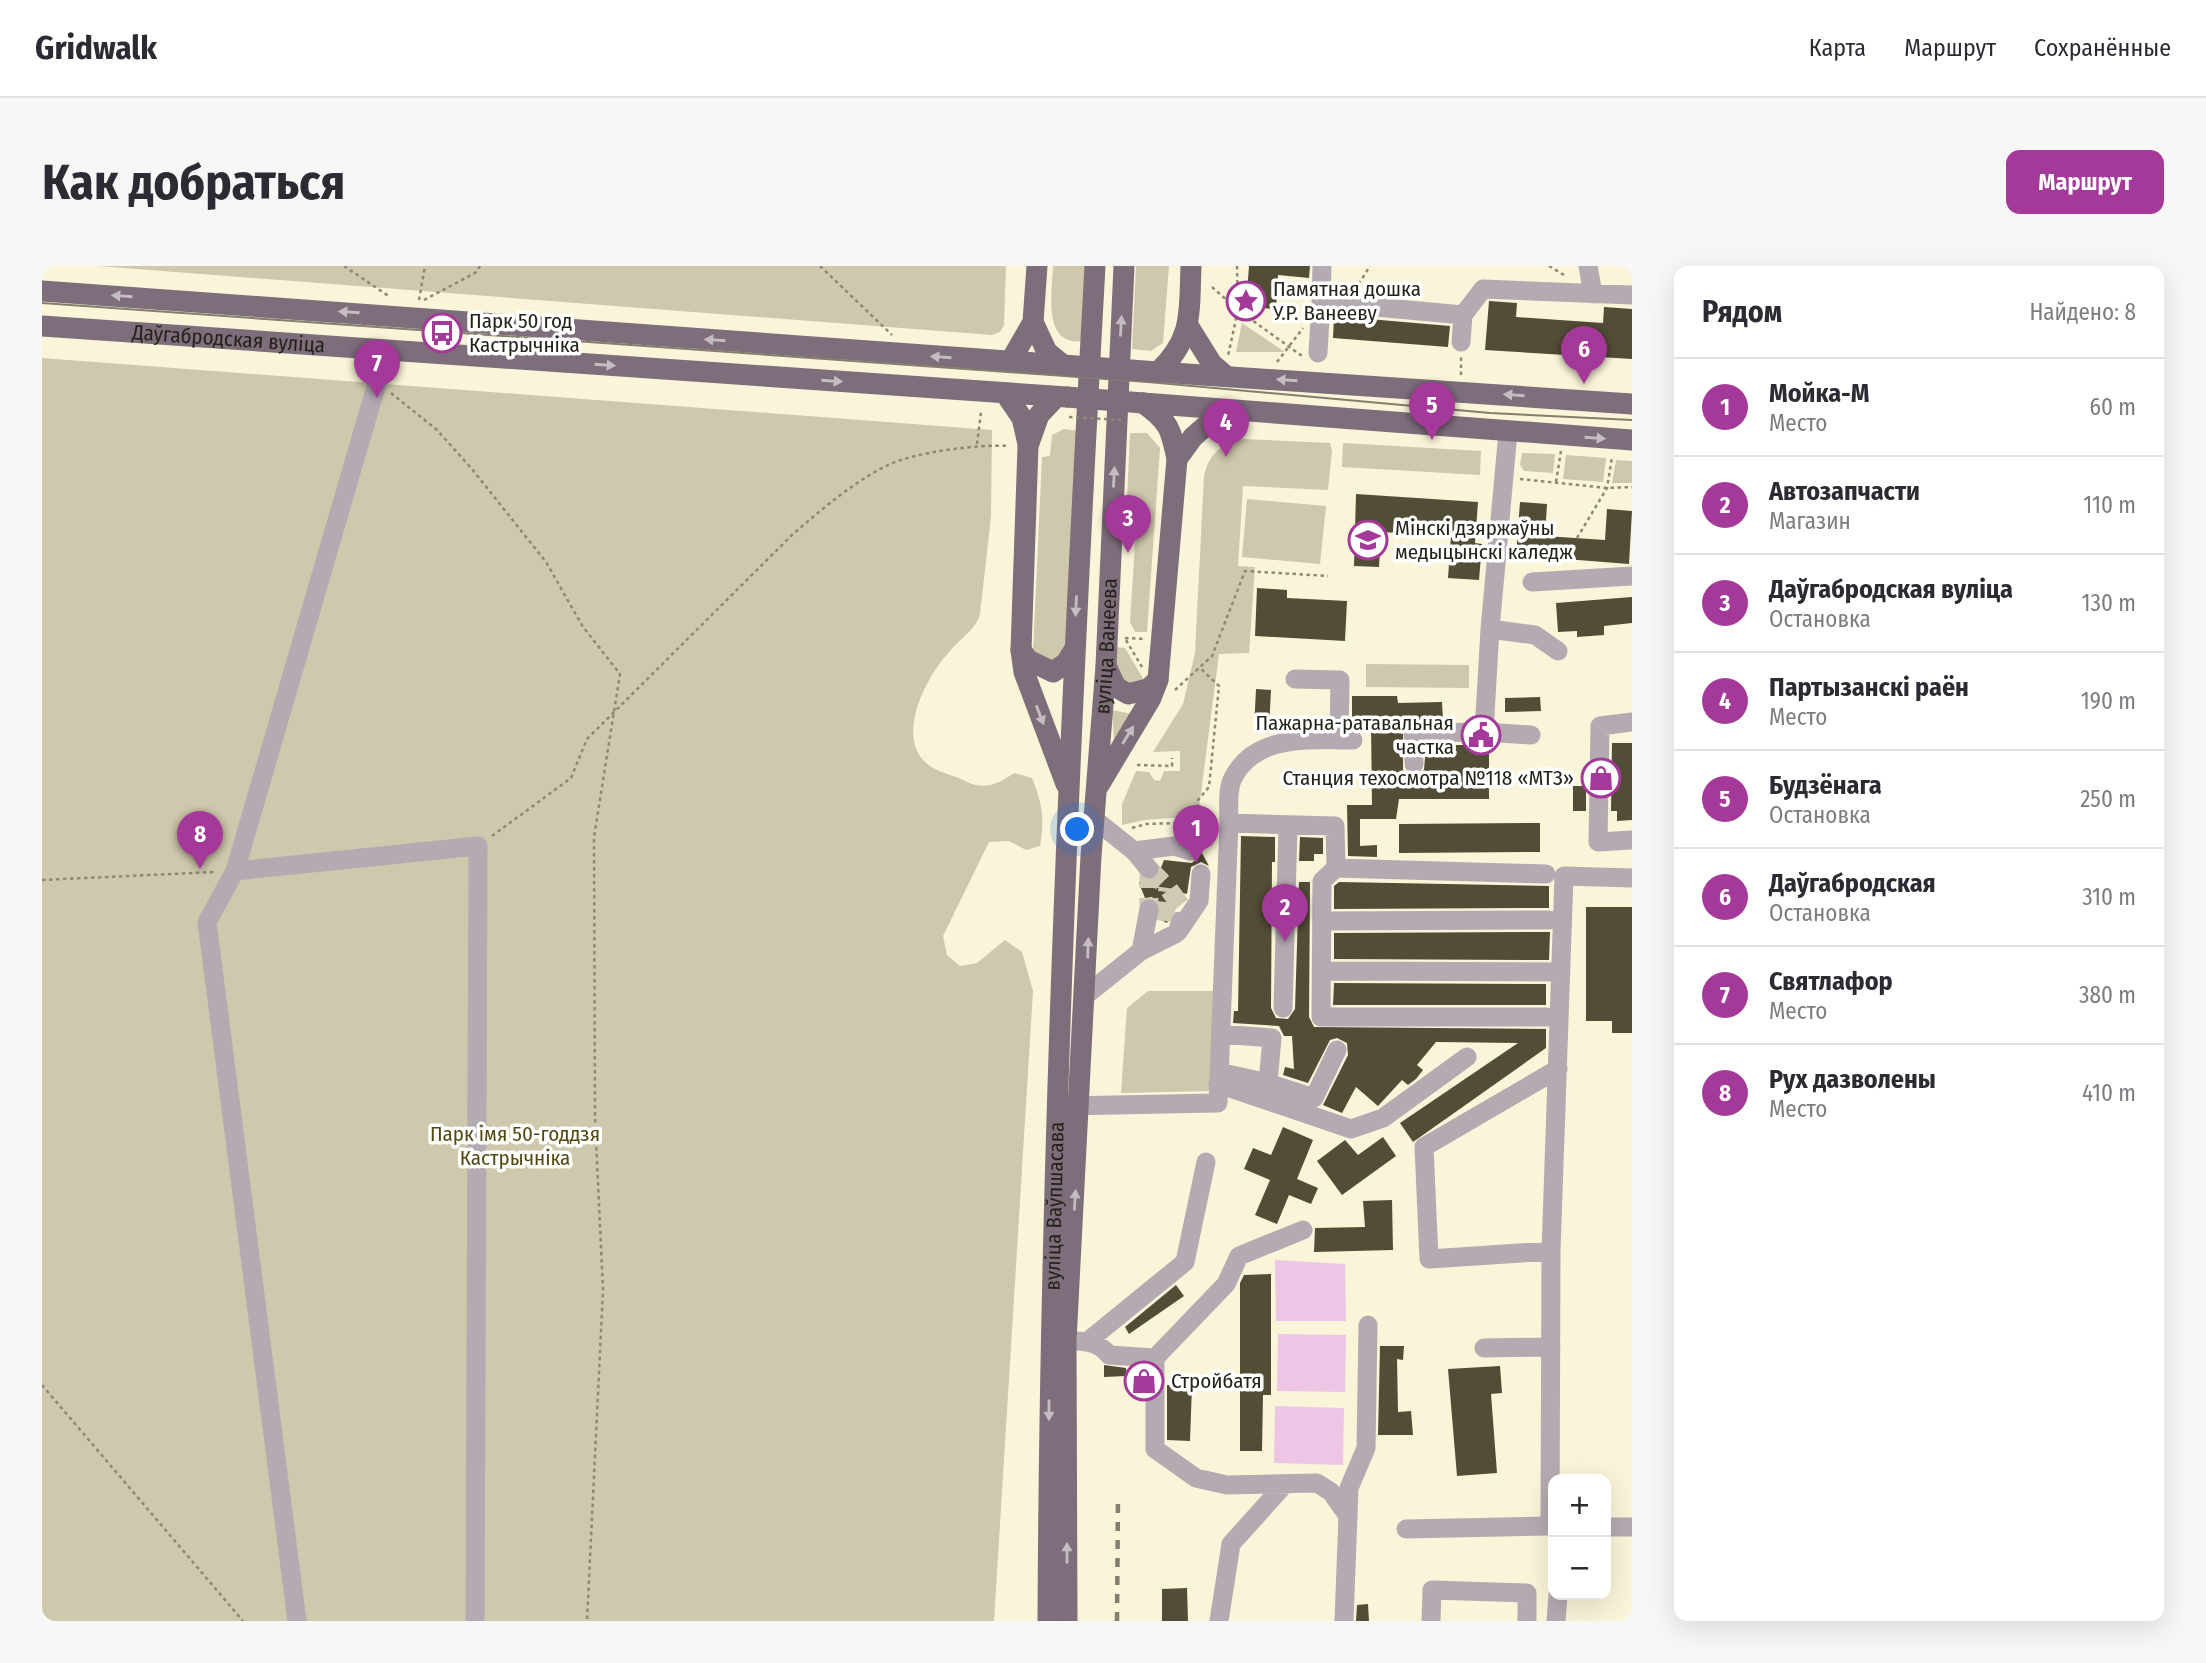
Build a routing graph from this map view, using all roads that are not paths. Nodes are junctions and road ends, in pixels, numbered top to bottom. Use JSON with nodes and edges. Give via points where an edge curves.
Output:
{"nodes":[{"id":1,"x":1037,"y":266,"type":"edge"},
{"id":2,"x":1095,"y":266,"type":"edge"},
{"id":3,"x":1124,"y":266,"type":"edge"},
{"id":4,"x":1191,"y":266,"type":"edge"},
{"id":5,"x":1322,"y":266,"type":"edge"},
{"id":6,"x":1588,"y":266,"type":"edge"},
{"id":7,"x":42,"y":291,"type":"edge"},
{"id":8,"x":1594,"y":294,"type":"junction"},
{"id":9,"x":1632,"y":295,"type":"edge"},
{"id":10,"x":1321,"y":302,"type":"junction"},
{"id":11,"x":1463,"y":315,"type":"junction"},
{"id":12,"x":1033,"y":322,"type":"junction"},
{"id":13,"x":42,"y":326,"type":"edge"},
{"id":14,"x":1189,"y":327,"type":"junction"},
{"id":15,"x":1461,"y":342,"type":"dead end"},
{"id":16,"x":386,"y":350,"type":"junction"},
{"id":17,"x":1312,"y":355,"type":"road end"},
{"id":18,"x":1010,"y":362,"type":"junction"},
{"id":19,"x":1063,"y":365,"type":"junction"},
{"id":20,"x":1227,"y":368,"type":"junction"},
{"id":21,"x":1158,"y":372,"type":"junction"},
{"id":22,"x":1006,"y":393,"type":"junction"},
{"id":23,"x":1143,"y":403,"type":"junction"},
{"id":24,"x":1064,"y":404,"type":"junction"},
{"id":25,"x":1632,"y":404,"type":"edge"},
{"id":26,"x":1224,"y":410,"type":"junction"},
{"id":27,"x":1508,"y":432,"type":"junction"},
{"id":28,"x":1632,"y":440,"type":"edge"},
{"id":29,"x":1021,"y":446,"type":"junction"},
{"id":30,"x":1177,"y":459,"type":"junction"},
{"id":31,"x":1632,"y":576,"type":"edge"},
{"id":32,"x":1532,"y":582,"type":"dead end"},
{"id":33,"x":1490,"y":629,"type":"junction"},
{"id":34,"x":1021,"y":650,"type":"junction"},
{"id":35,"x":1074,"y":650,"type":"junction"},
{"id":36,"x":1558,"y":651,"type":"dead end"},
{"id":37,"x":1106,"y":666,"type":"junction"},
{"id":38,"x":1160,"y":679,"type":"junction"},
{"id":39,"x":1294,"y":680,"type":"dead end"},
{"id":40,"x":1632,"y":722,"type":"edge"},
{"id":41,"x":1484,"y":732,"type":"junction"},
{"id":42,"x":1531,"y":735,"type":"dead end"},
{"id":43,"x":1414,"y":764,"type":"dead end"},
{"id":44,"x":1096,"y":789,"type":"junction"},
{"id":45,"x":1069,"y":792,"type":"junction"},
{"id":46,"x":1094,"y":819,"type":"junction"},
{"id":47,"x":1228,"y":823,"type":"junction"},
{"id":48,"x":1288,"y":827,"type":"junction"},
{"id":49,"x":1632,"y":840,"type":"edge"},
{"id":50,"x":1134,"y":850,"type":"junction"},
{"id":51,"x":1190,"y":851,"type":"dead end"},
{"id":52,"x":1091,"y":856,"type":"joint"},
{"id":53,"x":1336,"y":868,"type":"junction"},
{"id":54,"x":1149,"y":869,"type":"dead end"},
{"id":55,"x":235,"y":871,"type":"junction"},
{"id":56,"x":1201,"y":874,"type":"dead end"},
{"id":57,"x":1546,"y":874,"type":"dead end"},
{"id":58,"x":1632,"y":878,"type":"edge"},
{"id":59,"x":1549,"y":919,"type":"dead end"},
{"id":60,"x":1168,"y":921,"type":"junction"},
{"id":61,"x":1322,"y":921,"type":"junction"},
{"id":62,"x":1150,"y":947,"type":"junction"},
{"id":63,"x":1321,"y":971,"type":"junction"},
{"id":64,"x":1561,"y":972,"type":"junction"},
{"id":65,"x":1086,"y":995,"type":"junction"},
{"id":66,"x":1283,"y":1008,"type":"dead end"},
{"id":67,"x":1547,"y":1017,"type":"dead end"},
{"id":68,"x":1220,"y":1034,"type":"junction"},
{"id":69,"x":1337,"y":1050,"type":"dead end"},
{"id":70,"x":1467,"y":1057,"type":"dead end"},
{"id":71,"x":1558,"y":1069,"type":"junction"},
{"id":72,"x":1219,"y":1078,"type":"junction"},
{"id":73,"x":1268,"y":1083,"type":"junction"},
{"id":74,"x":1057,"y":1106,"type":"junction"},
{"id":75,"x":1081,"y":1106,"type":"junction"},
{"id":76,"x":1206,"y":1162,"type":"dead end"},
{"id":77,"x":1303,"y":1230,"type":"dead end"},
{"id":78,"x":1551,"y":1251,"type":"junction"},
{"id":79,"x":1368,"y":1325,"type":"dead end"},
{"id":80,"x":1058,"y":1341,"type":"junction"},
{"id":81,"x":1088,"y":1341,"type":"junction"},
{"id":82,"x":1551,"y":1347,"type":"junction"},
{"id":83,"x":1484,"y":1348,"type":"dead end"},
{"id":84,"x":1156,"y":1358,"type":"junction"},
{"id":85,"x":1552,"y":1474,"type":"edge"},
{"id":86,"x":1285,"y":1484,"type":"junction"},
{"id":87,"x":1346,"y":1513,"type":"junction"},
{"id":88,"x":1548,"y":1526,"type":"edge"},
{"id":89,"x":1611,"y":1527,"type":"edge"},
{"id":90,"x":1632,"y":1527,"type":"edge"},
{"id":91,"x":1406,"y":1529,"type":"dead end"},
{"id":92,"x":1558,"y":1600,"type":"edge"},
{"id":93,"x":297,"y":1621,"type":"edge"},
{"id":94,"x":475,"y":1621,"type":"edge"},
{"id":95,"x":1048,"y":1621,"type":"edge"},
{"id":96,"x":1068,"y":1621,"type":"edge"},
{"id":97,"x":1219,"y":1621,"type":"edge"},
{"id":98,"x":1344,"y":1621,"type":"edge"},
{"id":99,"x":1431,"y":1621,"type":"edge"},
{"id":100,"x":1527,"y":1621,"type":"edge"},
{"id":101,"x":1556,"y":1621,"type":"edge"}],
"edges":[{"from":1,"to":12,"type":"main road"},
{"from":2,"to":35,"type":"main road","name":"вуліца Ванеева","one_way":true},
{"from":37,"to":3,"type":"main road","name":"вуліца Ванеева","one_way":true},
{"from":4,"to":14,"type":"main road"},
{"from":5,"to":10,"type":"lane"},
{"from":6,"to":8,"type":"lane"},
{"from":18,"to":7,"type":"main road","name":"Даўгабродская вуліца","one_way":true},
{"from":8,"to":9,"type":"lane"},
{"from":8,"to":11,"type":"lane","via":[[1483,289]]},
{"from":10,"to":11,"type":"lane"},
{"from":10,"to":17,"type":"lane"},
{"from":11,"to":15,"type":"lane"},
{"from":12,"to":18,"type":"main road"},
{"from":12,"to":19,"type":"main road","via":[[1047,352]]},
{"from":13,"to":16,"type":"main road","name":"Даўгабродская вуліца"},
{"from":14,"to":20,"type":"main road","via":[[1212,364]]},
{"from":14,"to":21,"type":"main road","via":[[1178,351]]},
{"from":16,"to":22,"type":"main road","name":"Даўгабродская вуліца","one_way":true},
{"from":16,"to":55,"type":"lane","via":[[385,367]]},
{"from":18,"to":19,"type":"main road","name":"Даўгабродская вуліца"},
{"from":19,"to":21,"type":"main road","name":"Даўгабродская вуліца","bridge":true},
{"from":20,"to":21,"type":"main road","name":"Даўгабродская вуліца"},
{"from":25,"to":20,"type":"main road","name":"Даўгабродская вуліца","one_way":true},
{"from":22,"to":24,"type":"main road","name":"Даўгабродская вуліца"},
{"from":22,"to":29,"type":"main road","via":[[1022,418]]},
{"from":23,"to":24,"type":"main road","name":"Даўгабродская вуліца","bridge":true},
{"from":23,"to":26,"type":"main road","name":"Даўгабродская вуліца"},
{"from":23,"to":30,"type":"main road","via":[[1162,416],[1171,430]]},
{"from":24,"to":29,"type":"main road","via":[[1039,415]]},
{"from":26,"to":27,"type":"main road","name":"Даўгабродская вуліца"},
{"from":26,"to":30,"type":"main road","via":[[1193,437]]},
{"from":27,"to":28,"type":"main road","name":"Даўгабродская вуліца","one_way":true},
{"from":27,"to":33,"type":"lane"},
{"from":29,"to":34,"type":"main road"},
{"from":30,"to":38,"type":"main road"},
{"from":31,"to":32,"type":"lane"},
{"from":33,"to":36,"type":"lane","via":[[1535,635]]},
{"from":33,"to":41,"type":"lane"},
{"from":34,"to":35,"type":"main road","via":[[1037,666],[1053,672]]},
{"from":34,"to":45,"type":"main road","one_way":true,"via":[[1024,672]]},
{"from":35,"to":45,"type":"main road","name":"вуліца Ванеева"},
{"from":37,"to":38,"type":"main road","via":[[1116,687],[1128,694],[1148,689]]},
{"from":37,"to":44,"type":"main road","name":"вуліца Ванеева"},
{"from":44,"to":38,"type":"main road","one_way":true},
{"from":39,"to":47,"type":"lane","via":[[1340,680],[1346,740],[1287,740],[1253,754],[1233,780]]},
{"from":40,"to":49,"type":"lane","via":[[1600,726],[1597,811],[1598,842]]},
{"from":41,"to":42,"type":"lane"},
{"from":41,"to":43,"type":"lane","via":[[1413,733]]},
{"from":44,"to":46,"type":"main road","name":"вуліца Ванеева"},
{"from":45,"to":74,"type":"main road","name":"вуліца Ваўпшасава"},
{"from":46,"to":50,"type":"lane"},
{"from":46,"to":52,"type":"main road","name":"вуліца Ванеева"},
{"from":47,"to":48,"type":"lane"},
{"from":47,"to":68,"type":"lane"},
{"from":48,"to":53,"type":"lane","via":[[1335,826]]},
{"from":48,"to":66,"type":"lane"},
{"from":50,"to":51,"type":"lane","via":[[1174,846]]},
{"from":50,"to":54,"type":"lane"},
{"from":65,"to":52,"type":"main road","name":"вуліца Ваўпшасава","one_way":true},
{"from":53,"to":57,"type":"lane"},
{"from":53,"to":61,"type":"lane","via":[[1322,881]]},
{"from":55,"to":93,"type":"lane","via":[[207,922]]},
{"from":55,"to":94,"type":"lane","via":[[478,846]]},
{"from":56,"to":60,"type":"lane","via":[[1199,901]]},
{"from":58,"to":64,"type":"lane","via":[[1564,876]]},
{"from":59,"to":61,"type":"lane"},
{"from":60,"to":62,"type":"lane"},
{"from":60,"to":62,"type":"lane"},
{"from":61,"to":63,"type":"lane"},
{"from":62,"to":65,"type":"lane"},
{"from":63,"to":64,"type":"lane"},
{"from":63,"to":67,"type":"lane","via":[[1321,1017]]},
{"from":64,"to":71,"type":"lane"},
{"from":65,"to":75,"type":"main road","name":"вуліца Ваўпшасава"},
{"from":68,"to":72,"type":"lane"},
{"from":68,"to":73,"type":"lane","via":[[1272,1038]]},
{"from":69,"to":73,"type":"lane","via":[[1314,1098]]},
{"from":70,"to":72,"type":"lane","via":[[1383,1118],[1351,1129]]},
{"from":71,"to":78,"type":"lane"},
{"from":71,"to":78,"type":"lane","via":[[1423,1147],[1429,1259]]},
{"from":72,"to":73,"type":"lane"},
{"from":72,"to":75,"type":"lane","via":[[1218,1103]]},
{"from":74,"to":75,"type":"lane"},
{"from":74,"to":80,"type":"main road","name":"вуліца Ваўпшасава"},
{"from":80,"to":75,"type":"main road","name":"вуліца Ваўпшасава","one_way":true},
{"from":76,"to":81,"type":"lane","via":[[1185,1262]]},
{"from":77,"to":84,"type":"lane","via":[[1239,1256],[1226,1284]]},
{"from":78,"to":82,"type":"lane"},
{"from":79,"to":87,"type":"lane","via":[[1366,1448],[1349,1488]]},
{"from":80,"to":81,"type":"lane"},
{"from":80,"to":95,"type":"main road","name":"вуліца Ваўпшасава","one_way":true},
{"from":96,"to":80,"type":"main road","name":"вуліца Ваўпшасава","one_way":true},
{"from":81,"to":84,"type":"lane","via":[[1104,1347],[1109,1355]]},
{"from":82,"to":83,"type":"lane"},
{"from":82,"to":85,"type":"lane"},
{"from":84,"to":86,"type":"lane","via":[[1155,1449],[1196,1479],[1227,1485]]},
{"from":86,"to":87,"type":"lane","via":[[1317,1483],[1331,1492]]},
{"from":86,"to":97,"type":"lane","via":[[1231,1545]]},
{"from":87,"to":98,"type":"lane"},
{"from":88,"to":91,"type":"lane"},
{"from":89,"to":90,"type":"lane"},
{"from":92,"to":101,"type":"lane"},
{"from":99,"to":100,"type":"lane","via":[[1432,1590],[1527,1593]]}]}
